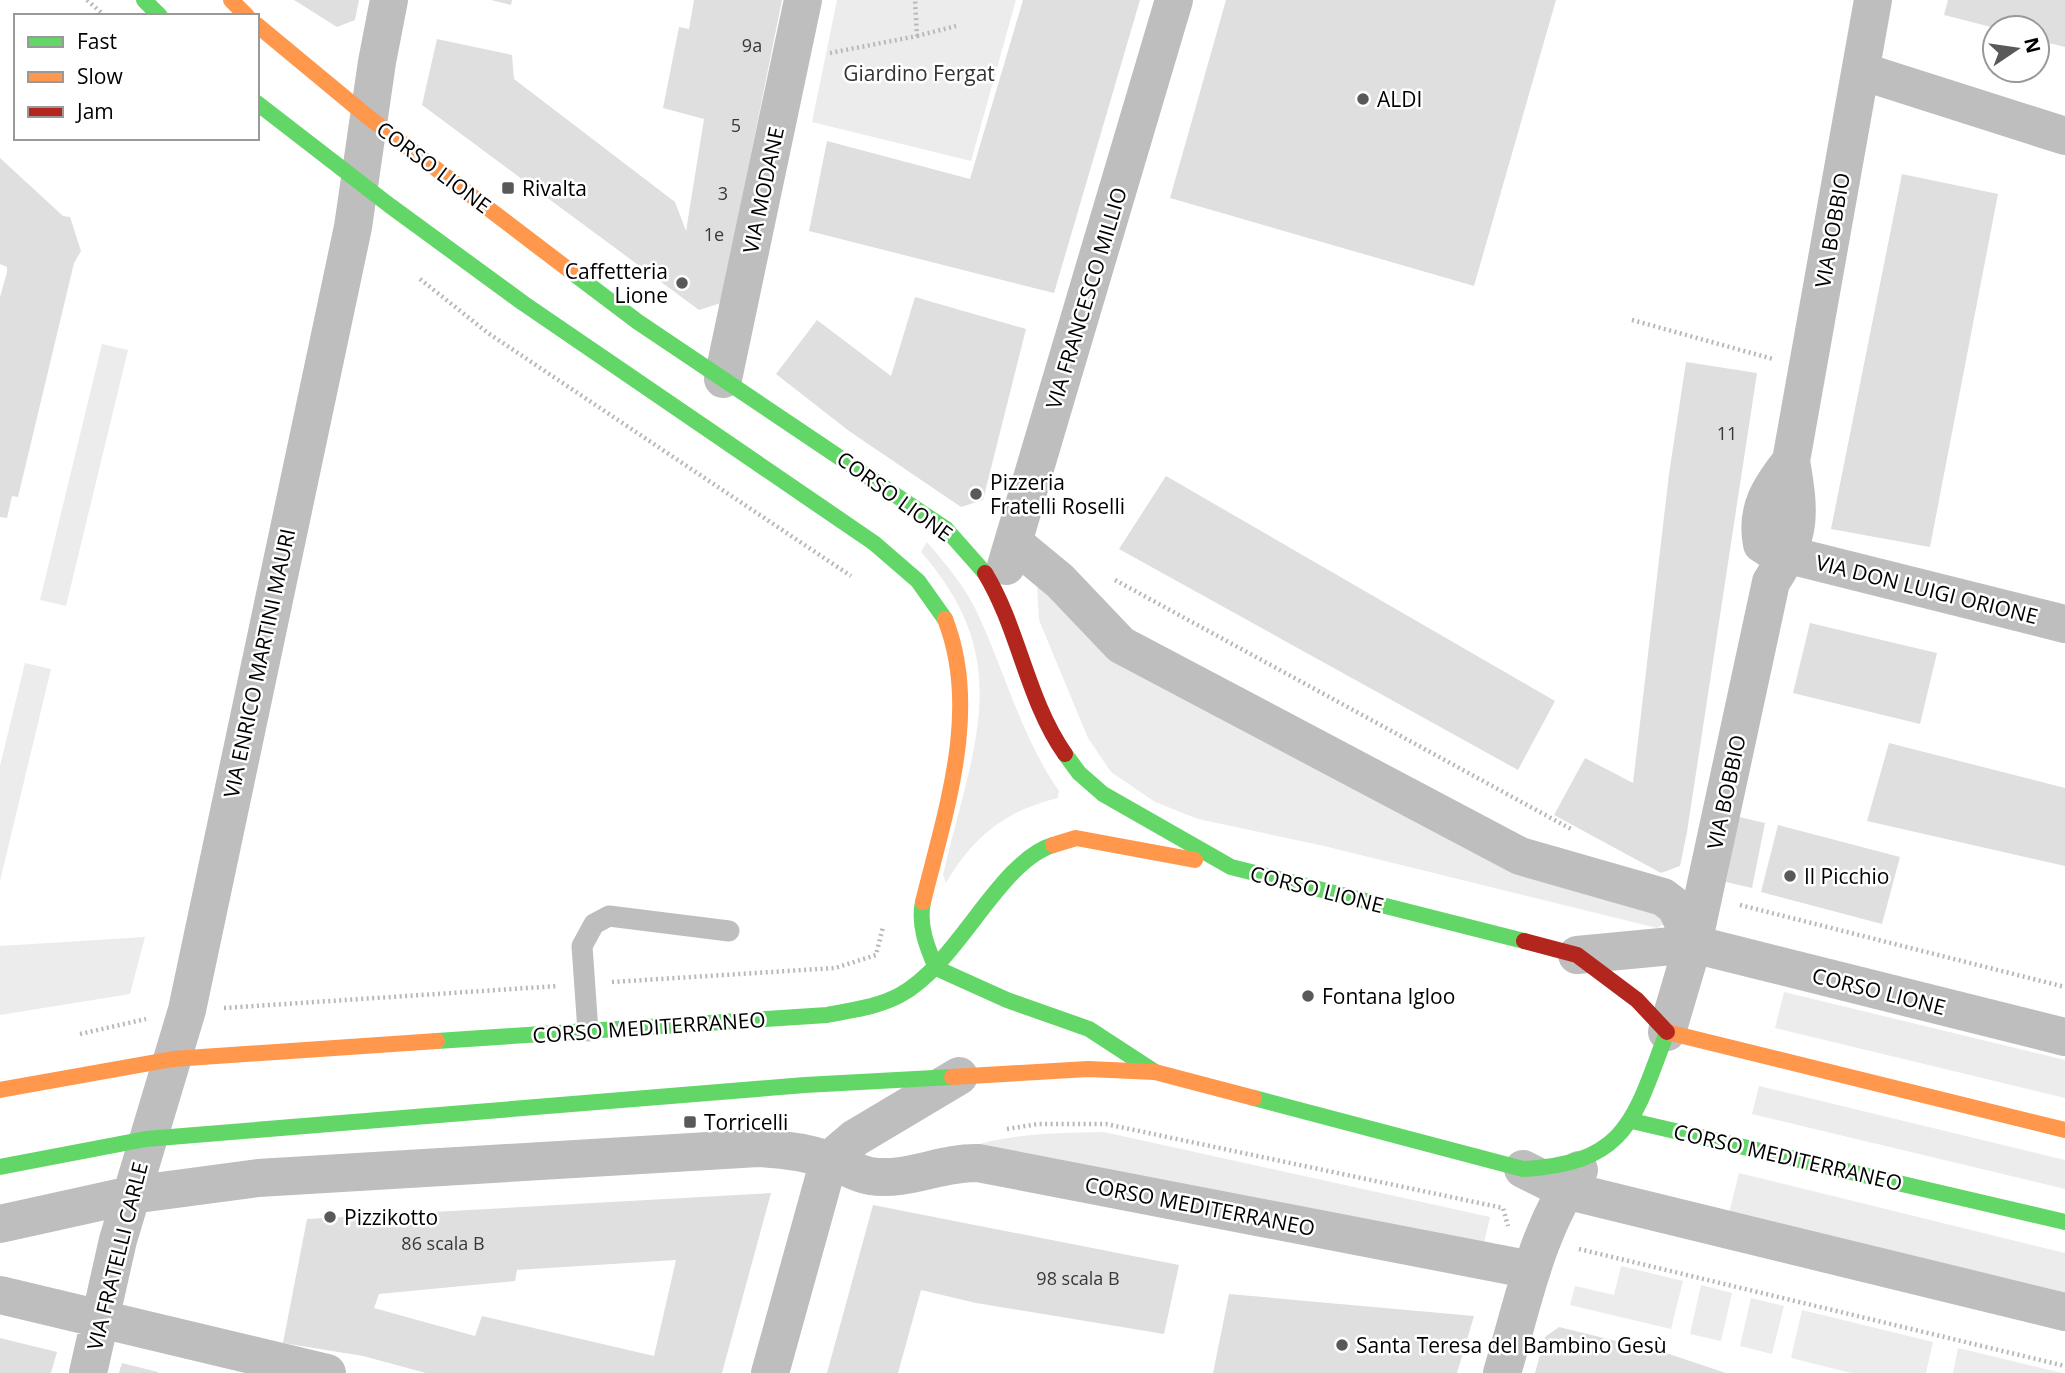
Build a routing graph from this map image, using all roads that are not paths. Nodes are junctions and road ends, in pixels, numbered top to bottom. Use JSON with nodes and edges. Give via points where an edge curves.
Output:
{"nodes":[{"id":1,"x":144,"y":0,"type":"edge"},
{"id":2,"x":231,"y":0,"type":"edge"},
{"id":3,"x":389,"y":0,"type":"edge"},
{"id":4,"x":803,"y":0,"type":"edge"},
{"id":5,"x":1174,"y":0,"type":"edge"},
{"id":6,"x":1873,"y":0,"type":"edge"},
{"id":7,"x":158,"y":14,"type":"edge"},
{"id":8,"x":245,"y":14,"type":"edge"},
{"id":9,"x":259,"y":28,"type":"edge"},
{"id":10,"x":1861,"y":71,"type":"junction"},
{"id":11,"x":259,"y":105,"type":"edge"},
{"id":12,"x":368,"y":117,"type":"junction"},
{"id":13,"x":2065,"y":136,"type":"edge"},
{"id":14,"x":360,"y":184,"type":"junction"},
{"id":15,"x":723,"y":379,"type":"junction"},
{"id":16,"x":1014,"y":543,"type":"junction"},
{"id":17,"x":1789,"y":554,"type":"junction"},
{"id":18,"x":998,"y":595,"type":"junction"},
{"id":19,"x":2065,"y":624,"type":"edge"},
{"id":20,"x":1231,"y":867,"type":"junction"},
{"id":21,"x":729,"y":931,"type":"dead end"},
{"id":22,"x":1693,"y":944,"type":"junction"},
{"id":23,"x":1577,"y":956,"type":"junction"},
{"id":24,"x":936,"y":968,"type":"junction"},
{"id":25,"x":588,"y":1031,"type":"junction"},
{"id":26,"x":1667,"y":1032,"type":"junction"},
{"id":27,"x":2065,"y":1037,"type":"edge"},
{"id":28,"x":173,"y":1059,"type":"junction"},
{"id":29,"x":1156,"y":1072,"type":"junction"},
{"id":30,"x":959,"y":1076,"type":"junction"},
{"id":31,"x":0,"y":1090,"type":"edge"},
{"id":32,"x":1632,"y":1121,"type":"junction"},
{"id":33,"x":2065,"y":1130,"type":"edge"},
{"id":34,"x":146,"y":1139,"type":"junction"},
{"id":35,"x":1587,"y":1159,"type":"junction"},
{"id":36,"x":829,"y":1160,"type":"junction"},
{"id":37,"x":0,"y":1167,"type":"edge"},
{"id":38,"x":1523,"y":1169,"type":"junction"},
{"id":39,"x":1565,"y":1190,"type":"junction"},
{"id":40,"x":131,"y":1195,"type":"junction"},
{"id":41,"x":2065,"y":1222,"type":"edge"},
{"id":42,"x":0,"y":1224,"type":"edge"},
{"id":43,"x":1532,"y":1270,"type":"junction"},
{"id":44,"x":0,"y":1295,"type":"edge"},
{"id":45,"x":2065,"y":1312,"type":"edge"},
{"id":46,"x":102,"y":1318,"type":"junction"},
{"id":47,"x":88,"y":1373,"type":"edge"},
{"id":48,"x":327,"y":1373,"type":"edge"},
{"id":49,"x":770,"y":1373,"type":"edge"},
{"id":50,"x":1502,"y":1373,"type":"edge"}],
"edges":[{"from":1,"to":7,"type":"main road"},
{"from":2,"to":8,"type":"main road"},
{"from":3,"to":12,"type":"street","name":"VIA ENRICO MARTINI MAURI"},
{"from":4,"to":15,"type":"street","name":"VIA MODANE"},
{"from":5,"to":16,"type":"street","name":"VIA FRANCESCO MILLIO"},
{"from":6,"to":10,"type":"street","name":"VIA BOBBIO"},
{"from":9,"to":12,"type":"main road","name":"CORSO LIONE"},
{"from":10,"to":13,"type":"street"},
{"from":10,"to":17,"type":"street","name":"VIA BOBBIO","via":[[1791,460],[1768,490],[1759,531],[1762,544]]},
{"from":11,"to":14,"type":"main road"},
{"from":12,"to":14,"type":"street","name":"VIA ENRICO MARTINI MAURI"},
{"from":12,"to":15,"type":"main road","name":"CORSO LIONE","via":[[638,321]]},
{"from":14,"to":24,"type":"main road","via":[[612,366],[881,549],[927,591],[945,618],[962,694],[959,738],[922,912],[925,942]]},
{"from":14,"to":28,"type":"street","name":"VIA ENRICO MARTINI MAURI","via":[[340,295]]},
{"from":15,"to":18,"type":"main road","name":"CORSO LIONE","via":[[946,528],[978,562]]},
{"from":16,"to":18,"type":"street","name":"VIA FRANCESCO MILLIO"},
{"from":16,"to":22,"type":"street","via":[[1060,581],[1121,645],[1521,856],[1663,897],[1676,907]]},
{"from":17,"to":19,"type":"street","name":"VIA DON LUIGI ORIONE"},
{"from":17,"to":22,"type":"street","name":"VIA BOBBIO","via":[[1771,582]]},
{"from":18,"to":20,"type":"main road","name":"CORSO LIONE","via":[[1059,746],[1079,773],[1102,794]]},
{"from":20,"to":23,"type":"main road","name":"CORSO LIONE"},
{"from":20,"to":24,"type":"main road","name":"CORSO MEDITERRANEO","via":[[1076,838],[1038,850]]},
{"from":21,"to":25,"type":"lane","via":[[609,916],[594,924],[582,947]]},
{"from":22,"to":23,"type":"street","name":"CORSO LIONE"},
{"from":22,"to":26,"type":"street","name":"VIA BOBBIO"},
{"from":22,"to":27,"type":"street","name":"CORSO LIONE"},
{"from":23,"to":26,"type":"main road","name":"CORSO LIONE","via":[[1637,1000]]},
{"from":24,"to":25,"type":"main road","name":"CORSO MEDITERRANEO","via":[[901,996],[839,1013]]},
{"from":24,"to":29,"type":"main road","via":[[1089,1029]]},
{"from":25,"to":28,"type":"main road","name":"CORSO MEDITERRANEO"},
{"from":26,"to":32,"type":"main road"},
{"from":26,"to":33,"type":"main road"},
{"from":28,"to":31,"type":"main road","name":"CORSO MEDITERRANEO"},
{"from":28,"to":34,"type":"street","name":"VIA ENRICO MARTINI MAURI"},
{"from":29,"to":30,"type":"main road","via":[[1088,1069]]},
{"from":29,"to":38,"type":"main road"},
{"from":30,"to":34,"type":"main road"},
{"from":30,"to":36,"type":"street","via":[[855,1138]]},
{"from":32,"to":35,"type":"main road","via":[[1616,1141]]},
{"from":32,"to":41,"type":"main road","name":"CORSO MEDITERRANEO"},
{"from":34,"to":37,"type":"main road"},
{"from":34,"to":40,"type":"street","name":"VIA FRATELLI CARLE"},
{"from":35,"to":38,"type":"main road"},
{"from":35,"to":39,"type":"street"},
{"from":36,"to":40,"type":"street","name":"CORSO MEDITERRANEO","via":[[785,1149],[758,1148],[258,1178]]},
{"from":36,"to":43,"type":"street","name":"CORSO MEDITERRANEO","via":[[868,1176],[902,1178],[958,1163],[978,1163]]},
{"from":36,"to":49,"type":"street"},
{"from":38,"to":39,"type":"street"},
{"from":39,"to":43,"type":"street"},
{"from":39,"to":45,"type":"street"},
{"from":40,"to":42,"type":"street","name":"CORSO MEDITERRANEO"},
{"from":40,"to":46,"type":"street","name":"VIA FRATELLI CARLE"},
{"from":43,"to":50,"type":"street"},
{"from":44,"to":46,"type":"street"},
{"from":46,"to":47,"type":"street","name":"VIA FRATELLI CARLE"},
{"from":46,"to":48,"type":"street"}]}
